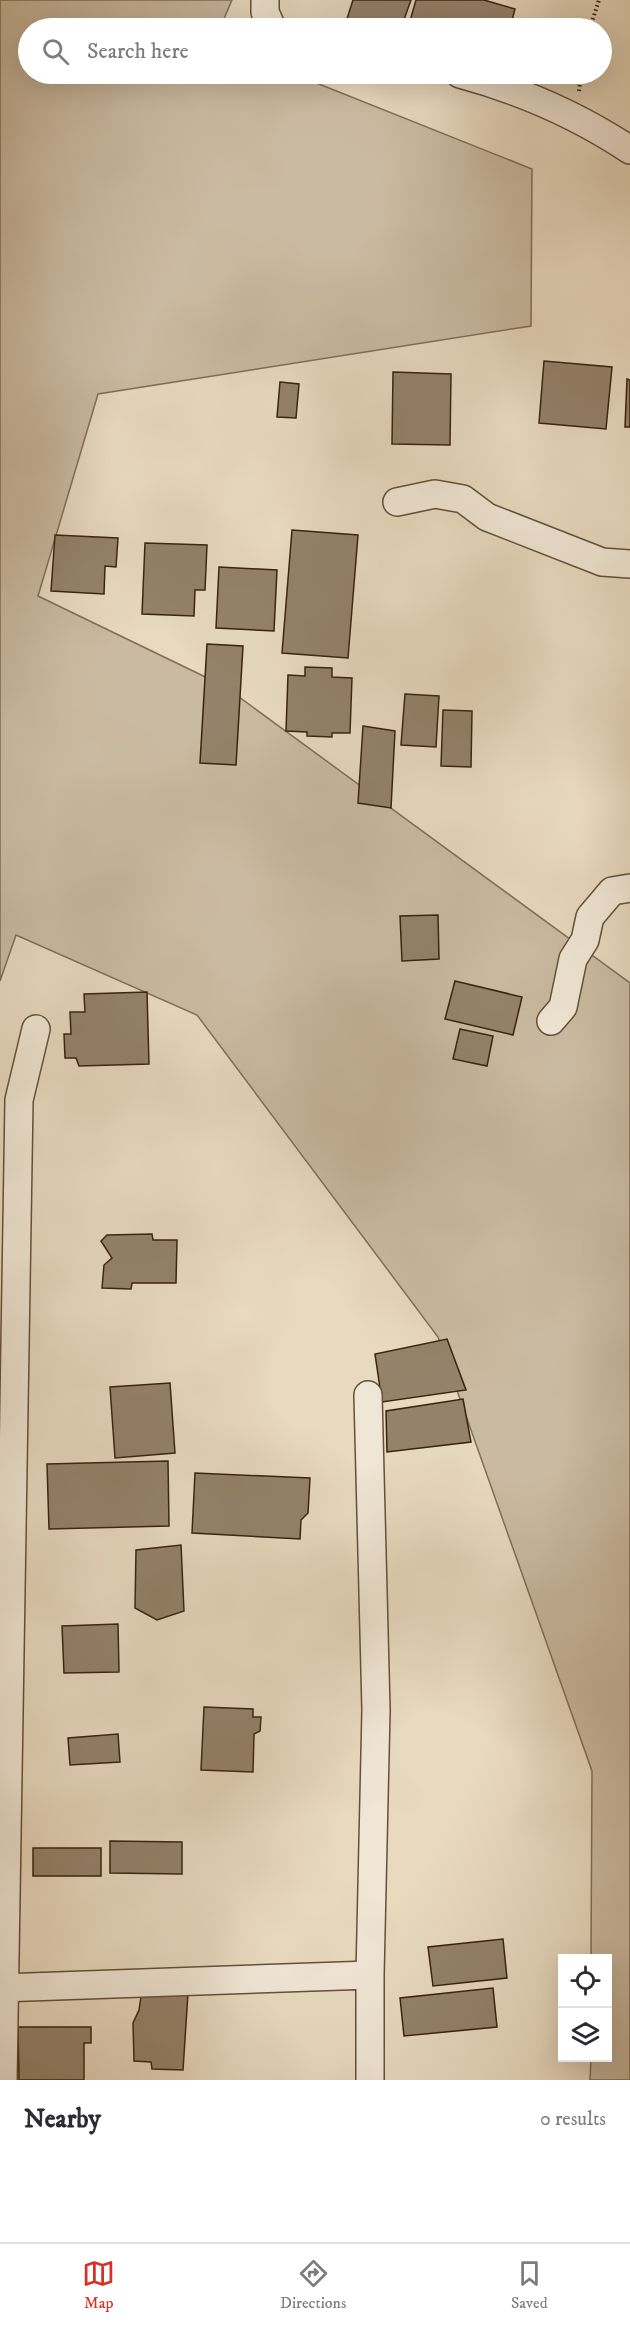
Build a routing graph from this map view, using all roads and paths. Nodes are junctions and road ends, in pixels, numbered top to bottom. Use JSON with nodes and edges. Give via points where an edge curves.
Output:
{"nodes":[{"id":1,"x":265,"y":0,"type":"edge"},
{"id":2,"x":599,"y":0,"type":"edge"},
{"id":3,"x":268,"y":18,"type":"edge"},
{"id":4,"x":593,"y":18,"type":"edge"},
{"id":5,"x":494,"y":84,"type":"edge"},
{"id":6,"x":630,"y":150,"type":"edge"},
{"id":7,"x":397,"y":502,"type":"dead end"},
{"id":8,"x":630,"y":564,"type":"edge"},
{"id":9,"x":630,"y":888,"type":"edge"},
{"id":10,"x":551,"y":1021,"type":"dead end"},
{"id":11,"x":36,"y":1029,"type":"dead end"},
{"id":12,"x":368,"y":1395,"type":"dead end"},
{"id":13,"x":370,"y":1975,"type":"junction"},
{"id":14,"x":2,"y":1987,"type":"edge"},
{"id":15,"x":3,"y":2080,"type":"edge"},
{"id":16,"x":370,"y":2080,"type":"edge"}],
"edges":[{"from":1,"to":3,"type":"street"},
{"from":2,"to":4,"type":"path"},
{"from":5,"to":6,"type":"street","via":[[574,117]]},
{"from":7,"to":8,"type":"street","via":[[435,494],[463,499],[487,517],[602,562]]},
{"from":9,"to":10,"type":"street","via":[[612,891],[590,917],[585,940],[573,959],[563,1007]]},
{"from":11,"to":14,"type":"street","via":[[19,1100]]},
{"from":12,"to":13,"type":"street","via":[[376,1710]]},
{"from":13,"to":14,"type":"street"},
{"from":13,"to":16,"type":"street"},
{"from":14,"to":15,"type":"street"}]}
